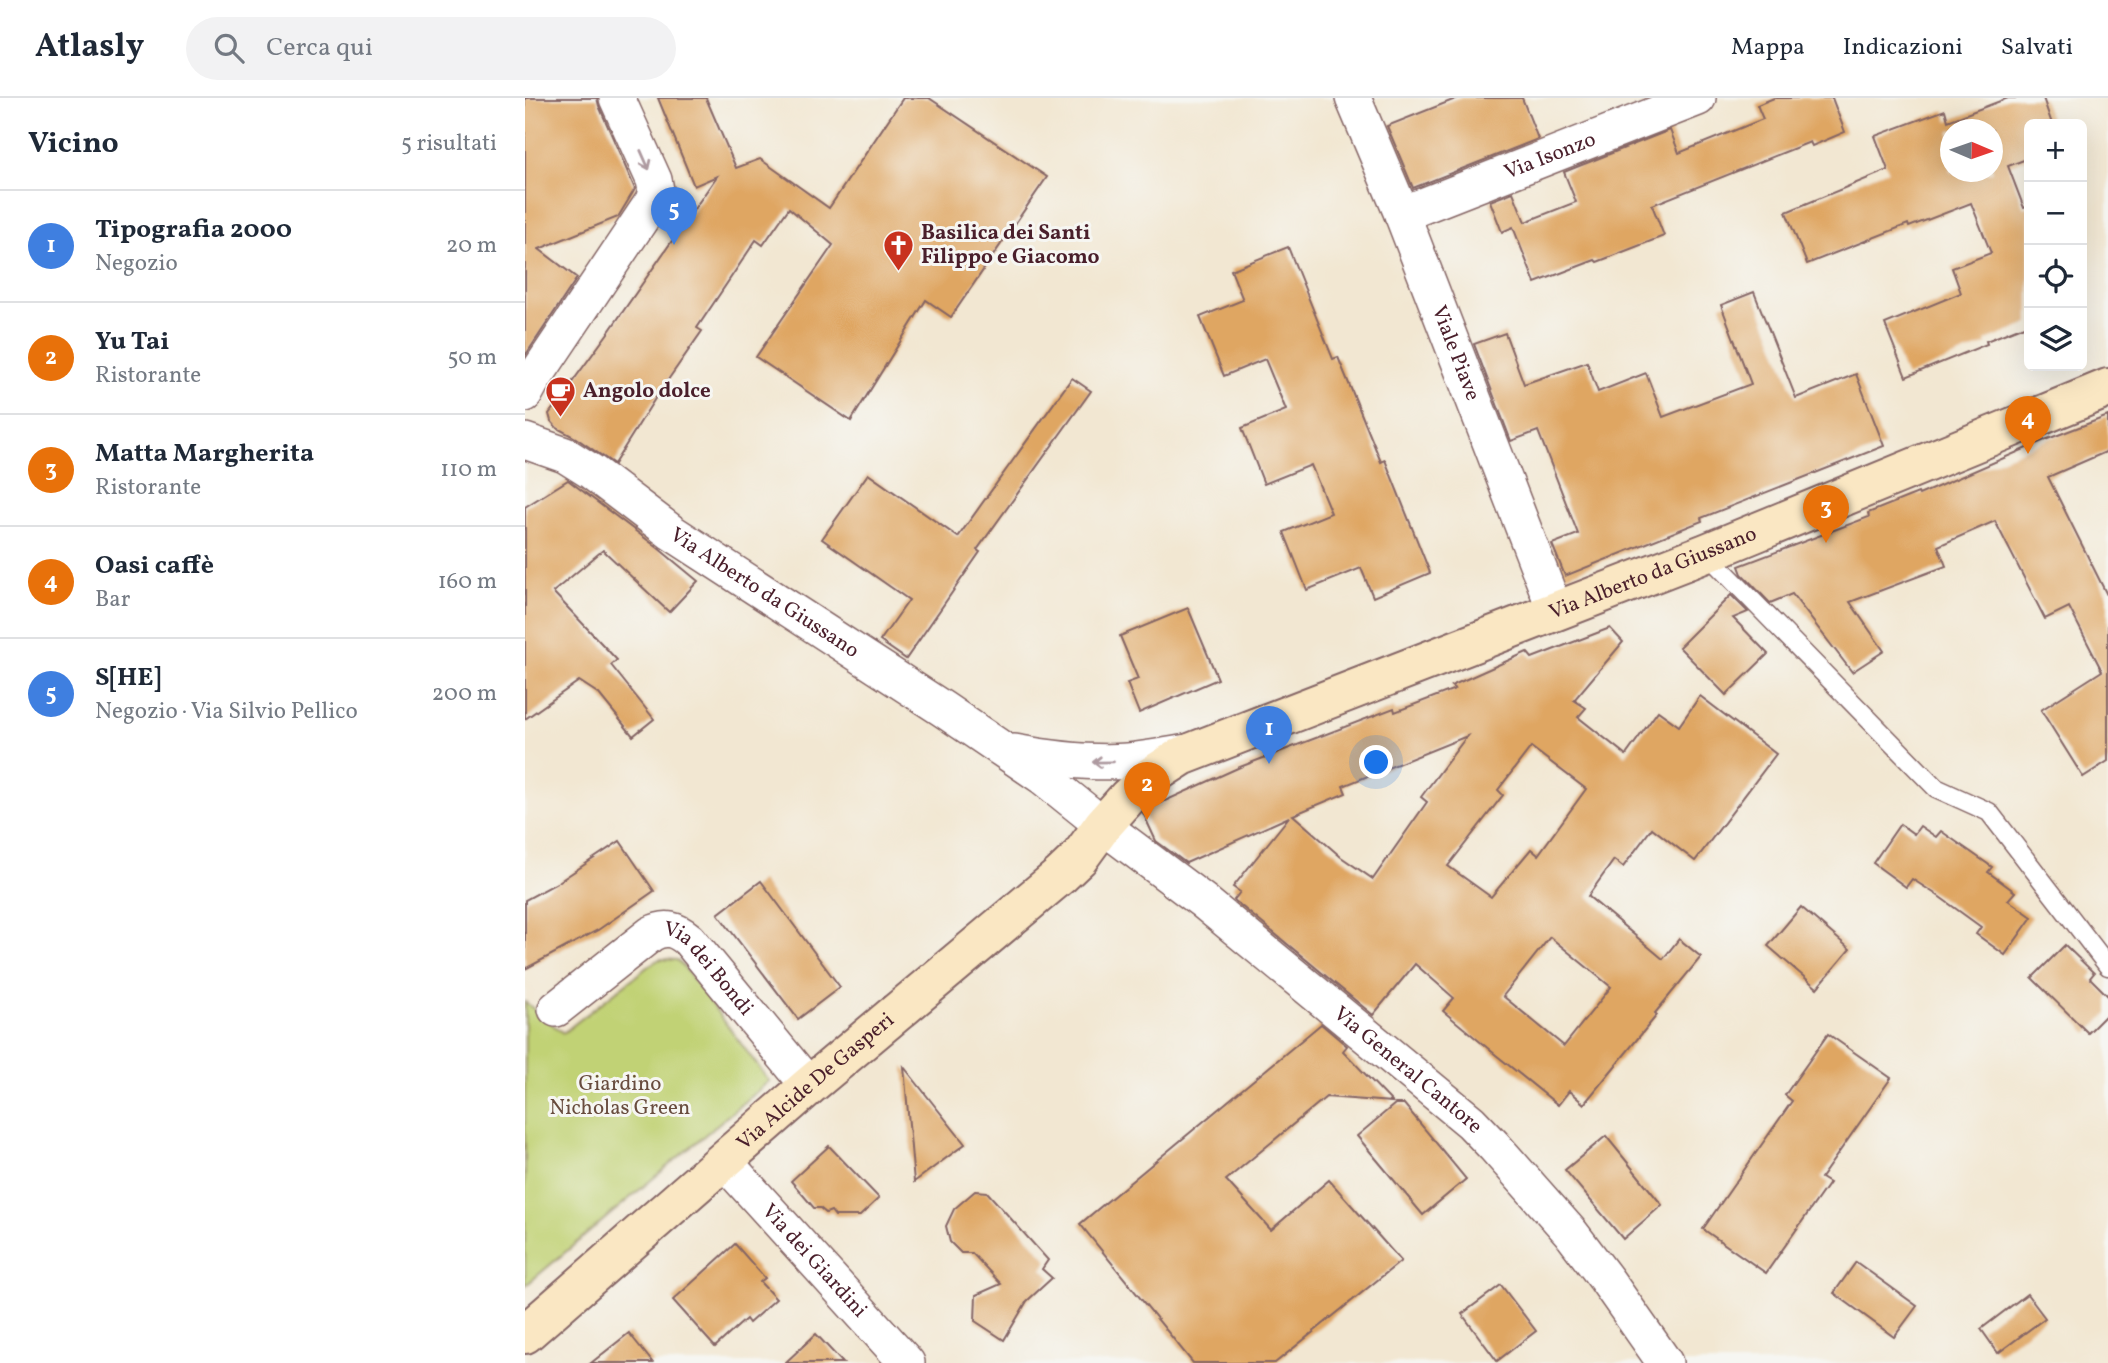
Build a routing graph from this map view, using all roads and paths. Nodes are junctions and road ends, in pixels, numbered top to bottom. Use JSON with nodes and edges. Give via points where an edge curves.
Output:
{"nodes":[{"id":1,"x":617,"y":98,"type":"edge"},
{"id":2,"x":1353,"y":98,"type":"edge"},
{"id":3,"x":1697,"y":98,"type":"edge"},
{"id":4,"x":1402,"y":214,"type":"junction"},
{"id":5,"x":2108,"y":388,"type":"edge"},
{"id":6,"x":525,"y":394,"type":"edge"},
{"id":7,"x":525,"y":441,"type":"edge"},
{"id":8,"x":1706,"y":553,"type":"junction"},
{"id":9,"x":1555,"y":610,"type":"junction"},
{"id":10,"x":1004,"y":750,"type":"junction"},
{"id":11,"x":1195,"y":750,"type":"junction"},
{"id":12,"x":1103,"y":825,"type":"junction"},
{"id":13,"x":2108,"y":966,"type":"edge"},
{"id":14,"x":556,"y":1009,"type":"dead end"},
{"id":15,"x":809,"y":1086,"type":"junction"},
{"id":16,"x":723,"y":1160,"type":"junction"},
{"id":17,"x":525,"y":1334,"type":"edge"},
{"id":18,"x":907,"y":1363,"type":"edge"},
{"id":19,"x":1665,"y":1363,"type":"edge"}],
"edges":[{"from":1,"to":6,"type":"street","one_way":true,"via":[[654,180],[653,201]]},
{"from":2,"to":4,"type":"street","name":"Viale Piave"},
{"from":3,"to":4,"type":"street","name":"Via Isonzo"},
{"from":4,"to":9,"type":"street","name":"Viale Piave"},
{"from":5,"to":8,"type":"street","name":"Via Alberto da Giussano"},
{"from":7,"to":10,"type":"street","name":"Via Alberto da Giussano","via":[[583,466],[671,532]]},
{"from":8,"to":9,"type":"street","name":"Via Alberto da Giussano"},
{"from":8,"to":13,"type":"lane","via":[[1936,788],[1989,812]]},
{"from":9,"to":11,"type":"street","name":"Via Alberto da Giussano"},
{"from":11,"to":10,"type":"street","name":"Via Alberto da Giussano","one_way":true,"via":[[1108,762]]},
{"from":10,"to":12,"type":"street","name":"Via Alberto da Giussano"},
{"from":11,"to":12,"type":"street","name":"Via Alberto da Giussano","via":[[1151,776]]},
{"from":12,"to":15,"type":"street","name":"Via Alcide De Gasperi","via":[[1061,875]]},
{"from":12,"to":19,"type":"street","name":"Via General Cantore","via":[[1203,901],[1471,1122],[1571,1233]]},
{"from":14,"to":15,"type":"street","name":"Via dei Bondi","via":[[651,934],[674,930],[689,940]]},
{"from":15,"to":16,"type":"street","name":"Via Alcide De Gasperi"},
{"from":16,"to":17,"type":"street","name":"Via Alcide De Gasperi"},
{"from":16,"to":18,"type":"street","name":"Via dei Giardini"}]}
